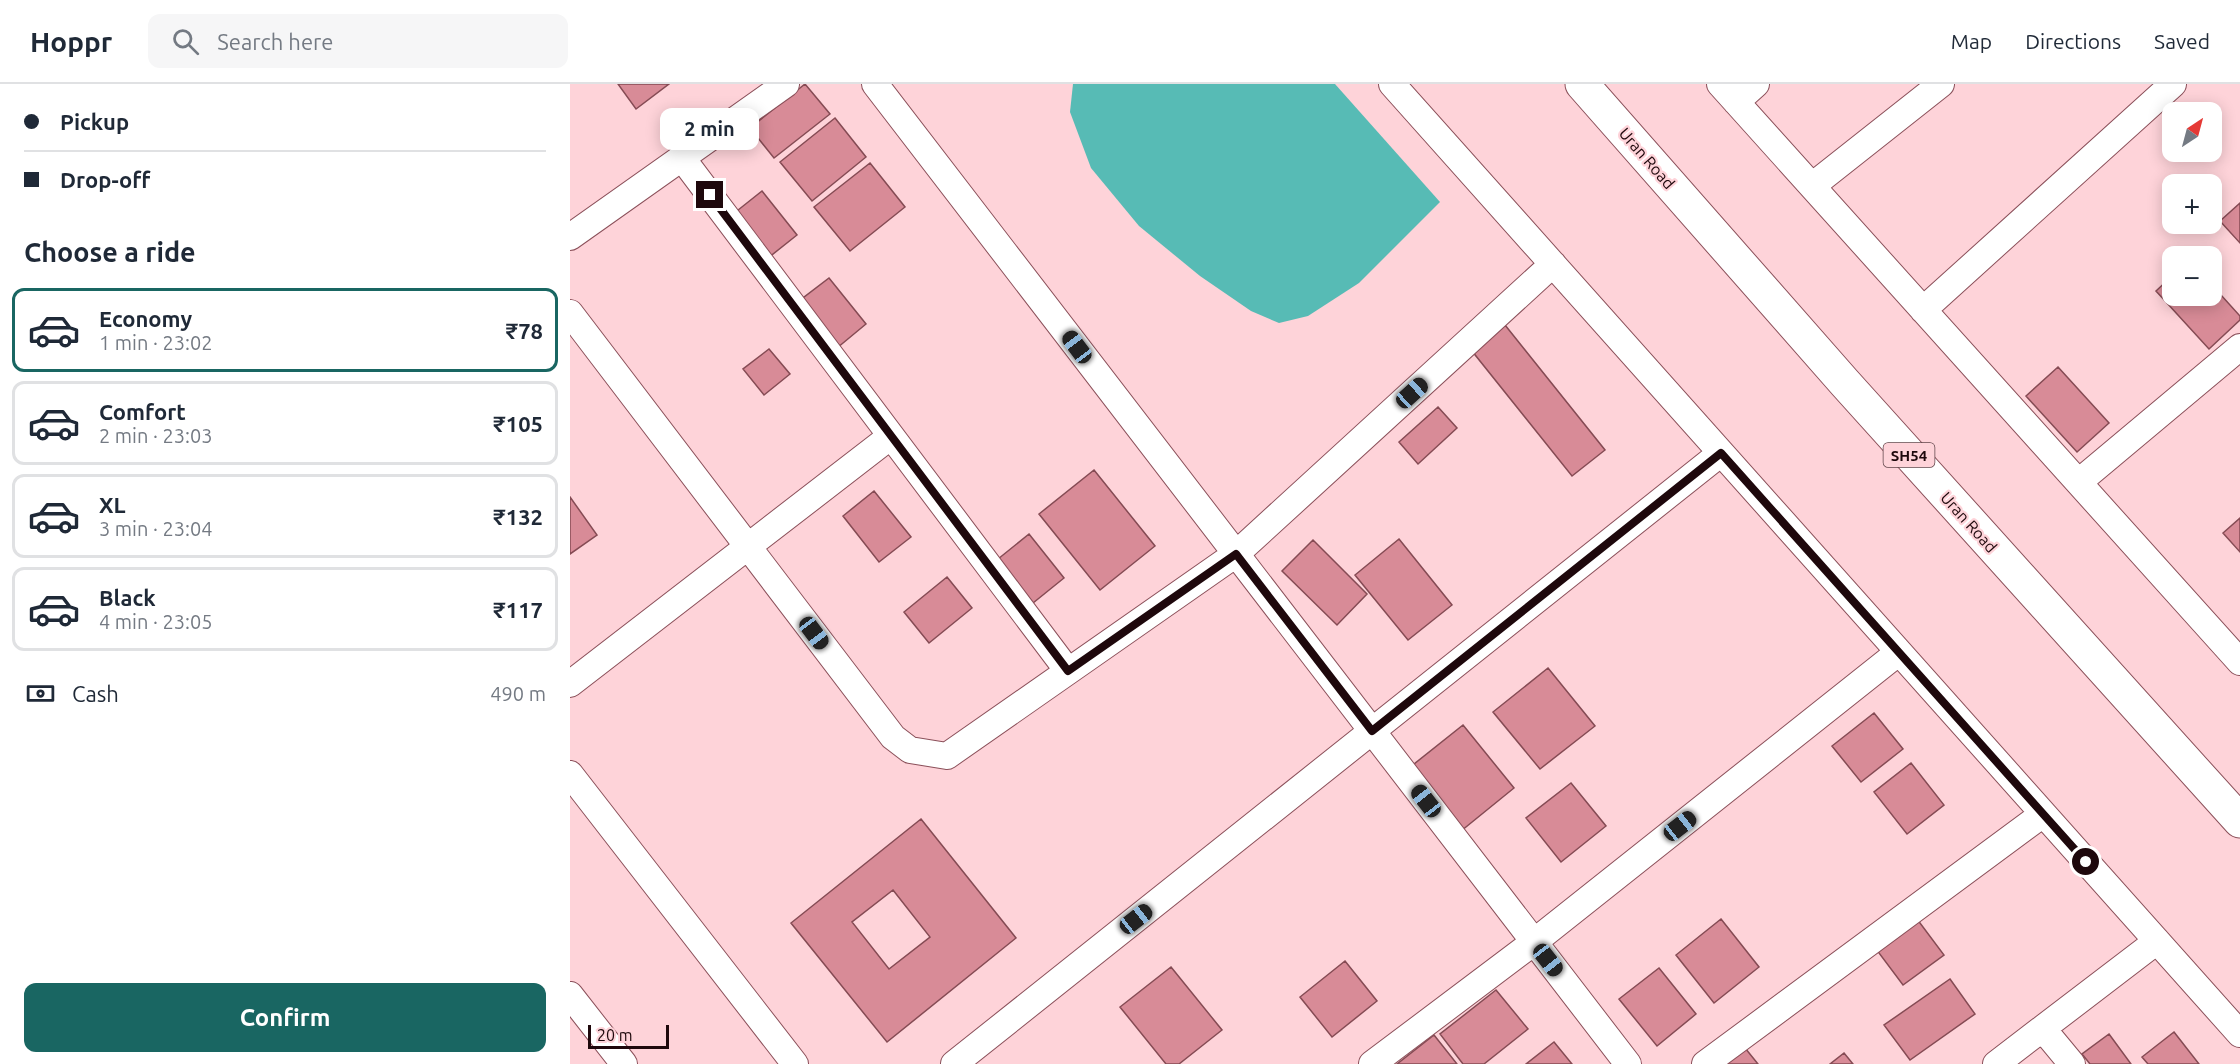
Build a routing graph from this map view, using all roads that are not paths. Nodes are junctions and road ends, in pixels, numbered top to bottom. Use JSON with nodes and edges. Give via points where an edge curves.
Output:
{"nodes":[{"id":1,"x":786,"y":84,"type":"edge"},
{"id":2,"x":875,"y":84,"type":"edge"},
{"id":3,"x":1392,"y":84,"type":"edge"},
{"id":4,"x":1582,"y":84,"type":"edge"},
{"id":5,"x":1756,"y":84,"type":"edge"},
{"id":6,"x":1941,"y":84,"type":"edge"},
{"id":7,"x":2173,"y":84,"type":"edge"},
{"id":8,"x":1728,"y":93,"type":"edge"},
{"id":9,"x":682,"y":158,"type":"junction"},
{"id":10,"x":1812,"y":186,"type":"junction"},
{"id":11,"x":570,"y":237,"type":"edge"},
{"id":12,"x":1553,"y":264,"type":"junction"},
{"id":13,"x":1923,"y":309,"type":"junction"},
{"id":14,"x":570,"y":313,"type":"edge"},
{"id":15,"x":2240,"y":347,"type":"edge"},
{"id":16,"x":891,"y":436,"type":"junction"},
{"id":17,"x":1721,"y":453,"type":"junction"},
{"id":18,"x":2080,"y":481,"type":"junction"},
{"id":19,"x":748,"y":546,"type":"junction"},
{"id":20,"x":1236,"y":554,"type":"junction"},
{"id":21,"x":1899,"y":652,"type":"junction"},
{"id":22,"x":2240,"y":662,"type":"edge"},
{"id":23,"x":1068,"y":671,"type":"junction"},
{"id":24,"x":570,"y":684,"type":"edge"},
{"id":25,"x":1372,"y":731,"type":"junction"},
{"id":26,"x":570,"y":774,"type":"edge"},
{"id":27,"x":2043,"y":814,"type":"junction"},
{"id":28,"x":2240,"y":821,"type":"edge"},
{"id":29,"x":2157,"y":941,"type":"junction"},
{"id":30,"x":1534,"y":942,"type":"junction"},
{"id":31,"x":570,"y":994,"type":"edge"},
{"id":32,"x":2043,"y":1029,"type":"junction"},
{"id":33,"x":2240,"y":1034,"type":"edge"},
{"id":34,"x":624,"y":1064,"type":"edge"},
{"id":35,"x":795,"y":1064,"type":"edge"},
{"id":36,"x":954,"y":1064,"type":"edge"},
{"id":37,"x":1372,"y":1064,"type":"edge"},
{"id":38,"x":1628,"y":1064,"type":"edge"},
{"id":39,"x":1705,"y":1064,"type":"edge"},
{"id":40,"x":1996,"y":1064,"type":"edge"},
{"id":41,"x":2072,"y":1064,"type":"edge"}],
"edges":[{"from":1,"to":9,"type":"street"},
{"from":2,"to":20,"type":"street"},
{"from":3,"to":12,"type":"street"},
{"from":4,"to":28,"type":"main road","name":"Uran Road","number":"SH54"},
{"from":5,"to":8,"type":"street"},
{"from":6,"to":10,"type":"street"},
{"from":7,"to":13,"type":"street"},
{"from":8,"to":10,"type":"street"},
{"from":9,"to":11,"type":"street"},
{"from":9,"to":16,"type":"street"},
{"from":10,"to":13,"type":"street"},
{"from":12,"to":17,"type":"street"},
{"from":12,"to":20,"type":"street"},
{"from":13,"to":18,"type":"street"},
{"from":14,"to":19,"type":"street"},
{"from":15,"to":18,"type":"street"},
{"from":16,"to":19,"type":"street"},
{"from":16,"to":23,"type":"street"},
{"from":17,"to":21,"type":"street"},
{"from":17,"to":25,"type":"street"},
{"from":18,"to":22,"type":"street"},
{"from":19,"to":23,"type":"street","via":[[893,737],[910,750],[947,756]]},
{"from":19,"to":24,"type":"street"},
{"from":20,"to":23,"type":"street"},
{"from":20,"to":25,"type":"street"},
{"from":21,"to":27,"type":"street"},
{"from":21,"to":30,"type":"street"},
{"from":25,"to":30,"type":"street"},
{"from":25,"to":36,"type":"street"},
{"from":26,"to":35,"type":"street"},
{"from":27,"to":29,"type":"street"},
{"from":27,"to":39,"type":"street"},
{"from":29,"to":32,"type":"street"},
{"from":29,"to":33,"type":"street"},
{"from":30,"to":37,"type":"street"},
{"from":30,"to":38,"type":"street"},
{"from":31,"to":34,"type":"street"},
{"from":32,"to":40,"type":"street"},
{"from":32,"to":41,"type":"street"}]}
